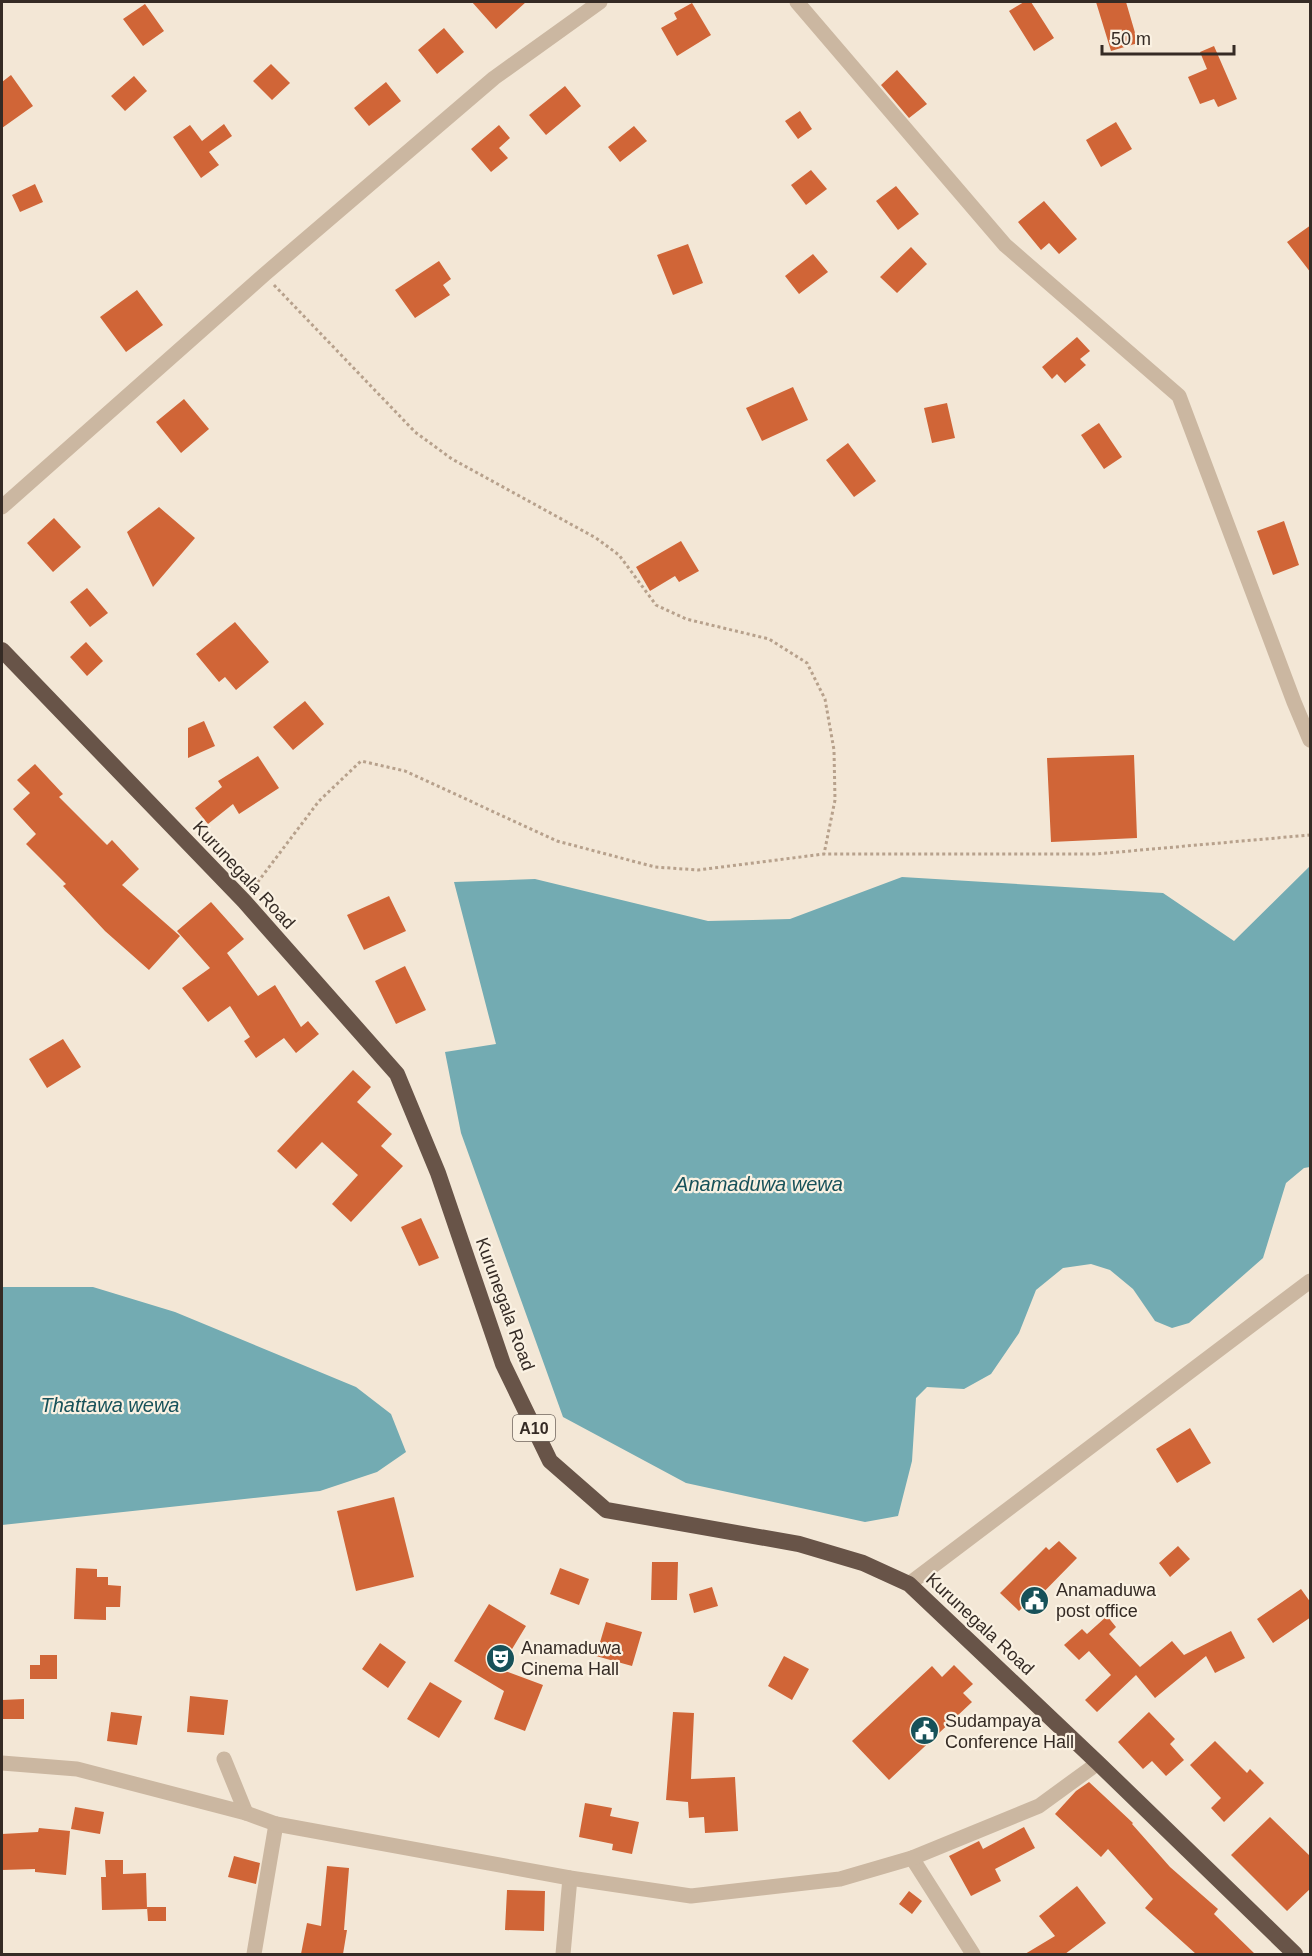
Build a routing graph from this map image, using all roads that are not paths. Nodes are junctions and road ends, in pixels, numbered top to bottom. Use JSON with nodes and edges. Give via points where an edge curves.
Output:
{"nodes":[{"id":1,"x":600,"y":2,"type":"edge"},
{"id":2,"x":797,"y":2,"type":"edge"},
{"id":3,"x":2,"y":507,"type":"edge"},
{"id":4,"x":2,"y":650,"type":"edge"},
{"id":5,"x":1311,"y":740,"type":"edge"},
{"id":6,"x":1311,"y":1281,"type":"edge"},
{"id":7,"x":909,"y":1584,"type":"junction"},
{"id":8,"x":224,"y":1759,"type":"dead end"},
{"id":9,"x":1098,"y":1762,"type":"junction"},
{"id":10,"x":2,"y":1763,"type":"edge"},
{"id":11,"x":246,"y":1814,"type":"junction"},
{"id":12,"x":276,"y":1824,"type":"junction"},
{"id":13,"x":912,"y":1858,"type":"junction"},
{"id":14,"x":570,"y":1878,"type":"junction"},
{"id":15,"x":254,"y":1954,"type":"edge"},
{"id":16,"x":563,"y":1954,"type":"edge"},
{"id":17,"x":973,"y":1954,"type":"edge"},
{"id":18,"x":1295,"y":1954,"type":"edge"}],
"edges":[{"from":1,"to":3,"type":"street","via":[[494,78]]},
{"from":2,"to":5,"type":"street","via":[[1005,245],[1179,396]]},
{"from":4,"to":7,"type":"highway","name":"Kurunegala Road","number":"A10","via":[[244,901],[397,1074],[438,1173],[503,1364],[550,1461],[606,1510],[799,1544],[863,1563]]},
{"from":6,"to":7,"type":"street"},
{"from":7,"to":9,"type":"highway","name":"Kurunegala Road","number":"A10"},
{"from":8,"to":11,"type":"street"},
{"from":9,"to":13,"type":"street","via":[[1039,1806]]},
{"from":9,"to":18,"type":"highway","name":"Kurunegala Road","number":"A10"},
{"from":10,"to":11,"type":"street","via":[[77,1770]]},
{"from":11,"to":12,"type":"street"},
{"from":12,"to":14,"type":"street"},
{"from":12,"to":15,"type":"street"},
{"from":13,"to":14,"type":"street","via":[[840,1879],[691,1896]]},
{"from":13,"to":17,"type":"street"},
{"from":14,"to":16,"type":"street"}]}
